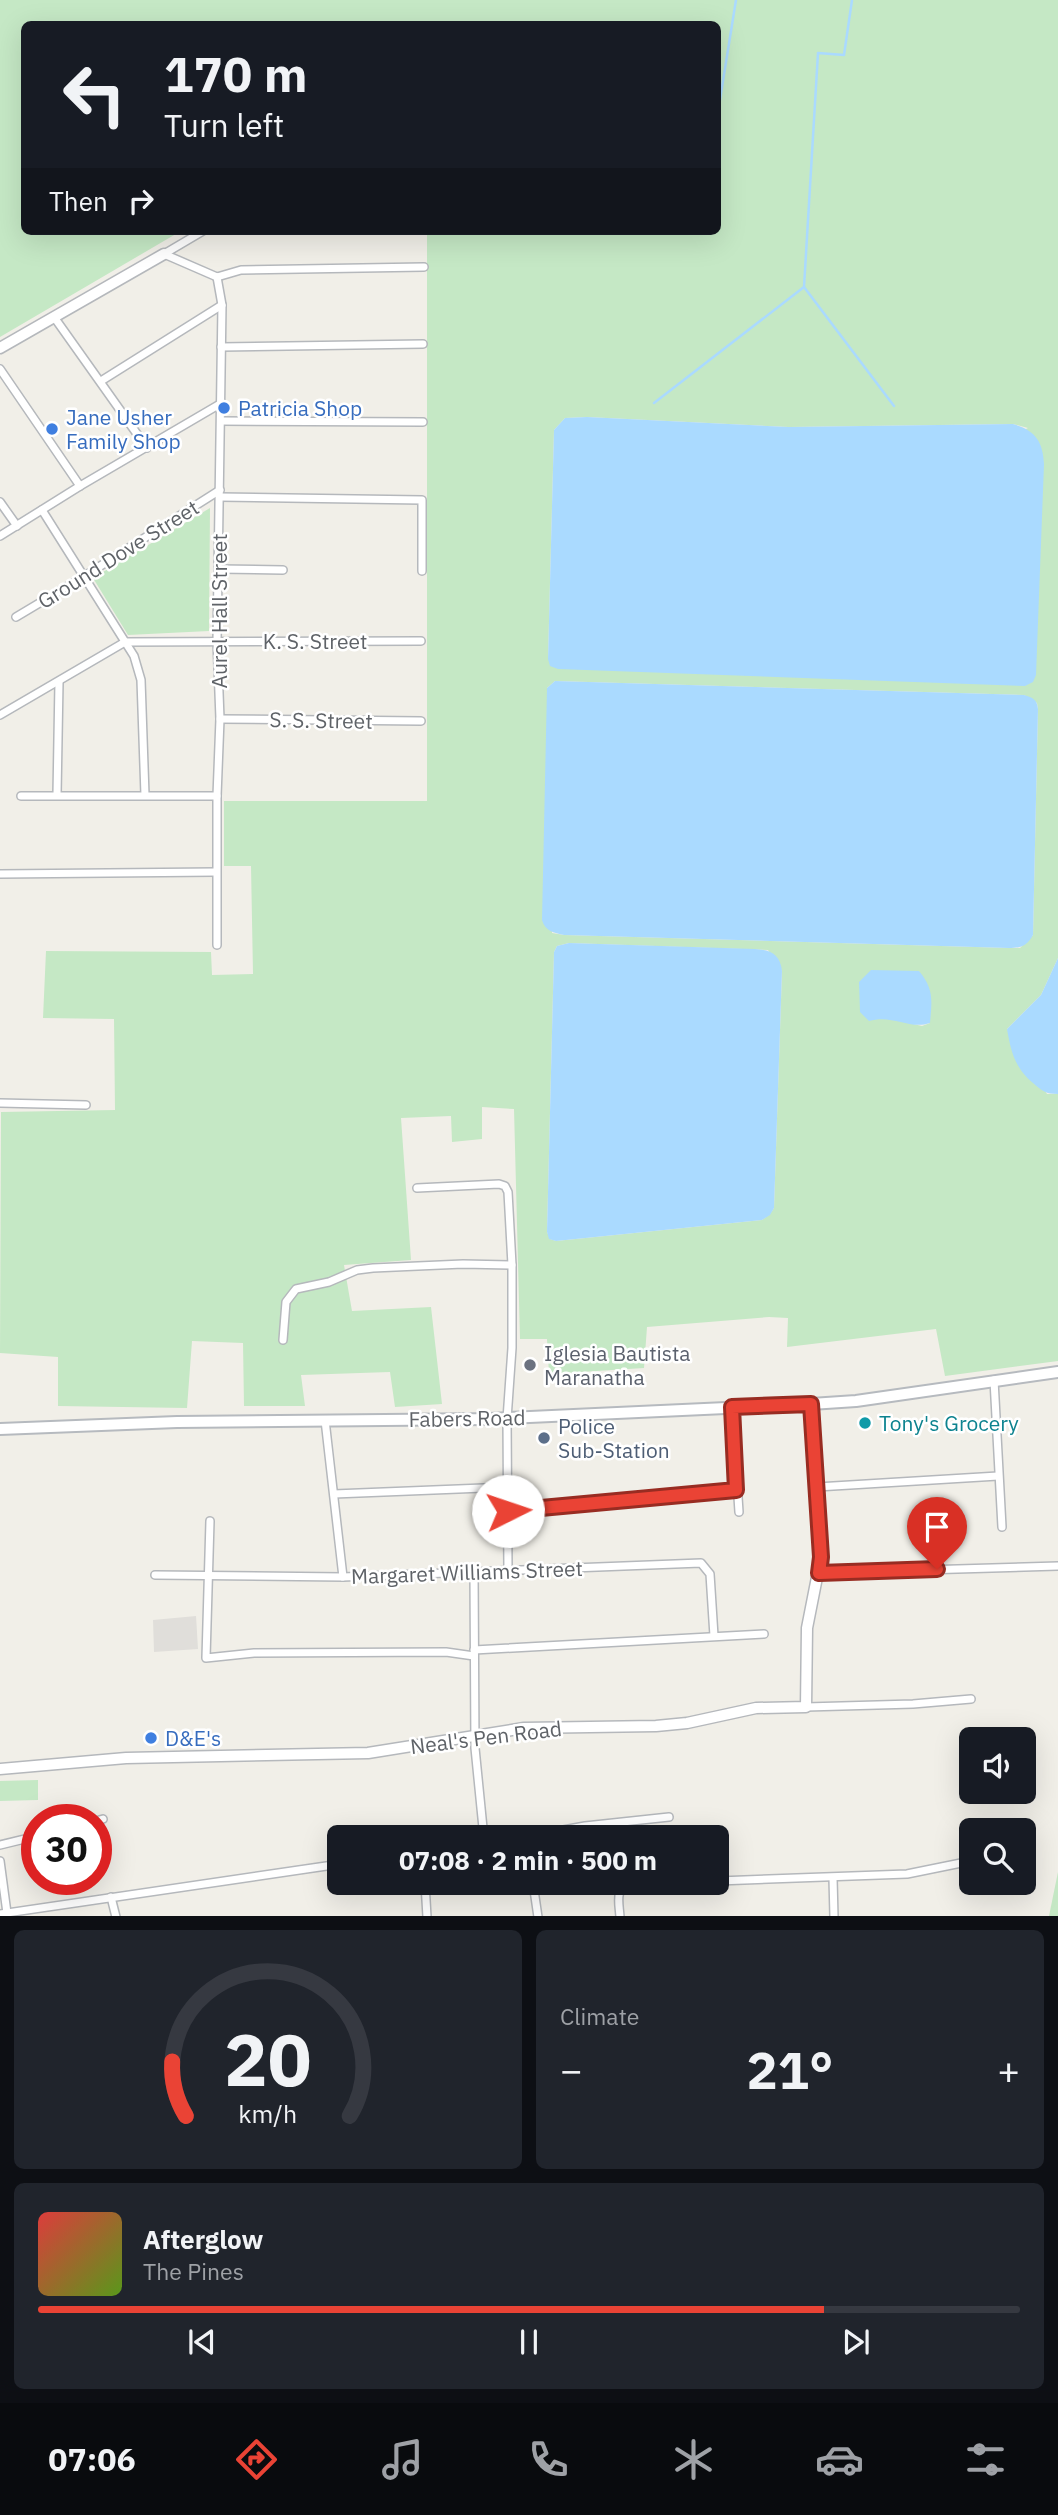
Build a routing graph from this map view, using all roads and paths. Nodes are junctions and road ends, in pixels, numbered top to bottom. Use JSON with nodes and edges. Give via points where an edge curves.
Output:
{"nodes":[{"id":1,"x":196,"y":235,"type":"edge"},
{"id":2,"x":164,"y":254,"type":"junction"},
{"id":3,"x":424,"y":267,"type":"dead end"},
{"id":4,"x":217,"y":277,"type":"junction"},
{"id":5,"x":222,"y":305,"type":"junction"},
{"id":6,"x":54,"y":317,"type":"junction"},
{"id":7,"x":423,"y":344,"type":"dead end"},
{"id":8,"x":221,"y":347,"type":"junction"},
{"id":9,"x":0,"y":348,"type":"edge"},
{"id":10,"x":0,"y":369,"type":"edge"},
{"id":11,"x":101,"y":381,"type":"junction"},
{"id":12,"x":220,"y":404,"type":"junction"},
{"id":13,"x":221,"y":421,"type":"junction"},
{"id":14,"x":423,"y":422,"type":"dead end"},
{"id":15,"x":146,"y":447,"type":"junction"},
{"id":16,"x":79,"y":486,"type":"junction"},
{"id":17,"x":220,"y":494,"type":"junction"},
{"id":18,"x":0,"y":502,"type":"edge"},
{"id":19,"x":41,"y":510,"type":"junction"},
{"id":20,"x":17,"y":526,"type":"junction"},
{"id":21,"x":0,"y":536,"type":"edge"},
{"id":22,"x":218,"y":569,"type":"junction"},
{"id":23,"x":283,"y":570,"type":"dead end"},
{"id":24,"x":422,"y":571,"type":"dead end"},
{"id":25,"x":83,"y":577,"type":"junction"},
{"id":26,"x":16,"y":617,"type":"dead end"},
{"id":27,"x":217,"y":641,"type":"junction"},
{"id":28,"x":421,"y":641,"type":"dead end"},
{"id":29,"x":125,"y":642,"type":"junction"},
{"id":30,"x":59,"y":682,"type":"junction"},
{"id":31,"x":0,"y":715,"type":"edge"},
{"id":32,"x":220,"y":719,"type":"junction"},
{"id":33,"x":421,"y":721,"type":"dead end"},
{"id":34,"x":57,"y":795,"type":"junction"},
{"id":35,"x":145,"y":795,"type":"junction"},
{"id":36,"x":21,"y":796,"type":"dead end"},
{"id":37,"x":217,"y":796,"type":"junction"},
{"id":38,"x":216,"y":872,"type":"junction"},
{"id":39,"x":0,"y":874,"type":"edge"},
{"id":40,"x":217,"y":945,"type":"dead end"},
{"id":41,"x":0,"y":1103,"type":"edge"},
{"id":42,"x":86,"y":1105,"type":"dead end"},
{"id":43,"x":416,"y":1188,"type":"dead end"},
{"id":44,"x":512,"y":1265,"type":"junction"},
{"id":45,"x":283,"y":1340,"type":"dead end"},
{"id":46,"x":1058,"y":1372,"type":"edge"},
{"id":47,"x":994,"y":1380,"type":"junction"},
{"id":48,"x":811,"y":1404,"type":"junction"},
{"id":49,"x":732,"y":1407,"type":"junction"},
{"id":50,"x":507,"y":1419,"type":"junction"},
{"id":51,"x":325,"y":1420,"type":"junction"},
{"id":52,"x":0,"y":1429,"type":"edge"},
{"id":53,"x":998,"y":1476,"type":"junction"},
{"id":54,"x":508,"y":1487,"type":"junction"},
{"id":55,"x":817,"y":1487,"type":"junction"},
{"id":56,"x":736,"y":1490,"type":"junction"},
{"id":57,"x":334,"y":1494,"type":"junction"},
{"id":58,"x":508,"y":1511,"type":"junction"},
{"id":59,"x":739,"y":1511,"type":"dead end"},
{"id":60,"x":210,"y":1521,"type":"dead end"},
{"id":61,"x":1002,"y":1527,"type":"dead end"},
{"id":62,"x":1058,"y":1566,"type":"edge"},
{"id":63,"x":508,"y":1570,"type":"junction"},
{"id":64,"x":474,"y":1572,"type":"junction"},
{"id":65,"x":819,"y":1573,"type":"junction"},
{"id":66,"x":155,"y":1575,"type":"dead end"},
{"id":67,"x":208,"y":1575,"type":"junction"},
{"id":68,"x":343,"y":1577,"type":"junction"},
{"id":69,"x":764,"y":1634,"type":"dead end"},
{"id":70,"x":714,"y":1636,"type":"junction"},
{"id":71,"x":474,"y":1653,"type":"junction"},
{"id":72,"x":971,"y":1699,"type":"dead end"},
{"id":73,"x":806,"y":1707,"type":"junction"},
{"id":74,"x":474,"y":1737,"type":"junction"},
{"id":75,"x":0,"y":1769,"type":"edge"},
{"id":76,"x":669,"y":1816,"type":"dead end"},
{"id":77,"x":483,"y":1825,"type":"edge"},
{"id":78,"x":593,"y":1825,"type":"edge"},
{"id":79,"x":21,"y":1840,"type":"edge"},
{"id":80,"x":0,"y":1845,"type":"edge"},
{"id":81,"x":0,"y":1861,"type":"edge"},
{"id":82,"x":959,"y":1863,"type":"edge"},
{"id":83,"x":327,"y":1866,"type":"edge"},
{"id":84,"x":833,"y":1878,"type":"junction"},
{"id":85,"x":729,"y":1881,"type":"edge"},
{"id":86,"x":426,"y":1895,"type":"edge"},
{"id":87,"x":535,"y":1895,"type":"edge"},
{"id":88,"x":618,"y":1895,"type":"edge"},
{"id":89,"x":111,"y":1897,"type":"junction"},
{"id":90,"x":4,"y":1913,"type":"edge"},
{"id":91,"x":116,"y":1916,"type":"edge"},
{"id":92,"x":427,"y":1916,"type":"edge"},
{"id":93,"x":538,"y":1916,"type":"edge"},
{"id":94,"x":620,"y":1916,"type":"edge"},
{"id":95,"x":834,"y":1916,"type":"edge"}],
"edges":[{"from":1,"to":2,"type":"street"},
{"from":2,"to":4,"type":"street"},
{"from":2,"to":6,"type":"street"},
{"from":3,"to":4,"type":"street","via":[[241,270]]},
{"from":4,"to":5,"type":"street","name":"Aurel Hall Street"},
{"from":5,"to":8,"type":"street","name":"Aurel Hall Street"},
{"from":5,"to":11,"type":"street"},
{"from":6,"to":9,"type":"street"},
{"from":6,"to":11,"type":"street"},
{"from":7,"to":8,"type":"street"},
{"from":8,"to":12,"type":"street","name":"Aurel Hall Street"},
{"from":10,"to":16,"type":"street"},
{"from":11,"to":15,"type":"street"},
{"from":12,"to":13,"type":"street","name":"Aurel Hall Street"},
{"from":12,"to":15,"type":"street"},
{"from":13,"to":14,"type":"street"},
{"from":13,"to":17,"type":"street","name":"Aurel Hall Street"},
{"from":15,"to":16,"type":"street"},
{"from":16,"to":19,"type":"street"},
{"from":17,"to":22,"type":"street","name":"Aurel Hall Street"},
{"from":17,"to":24,"type":"street","name":"Ground Dove Street","via":[[422,500]]},
{"from":17,"to":25,"type":"street","name":"Ground Dove Street"},
{"from":18,"to":20,"type":"street"},
{"from":19,"to":20,"type":"street"},
{"from":19,"to":25,"type":"street"},
{"from":20,"to":21,"type":"street"},
{"from":22,"to":23,"type":"street"},
{"from":22,"to":27,"type":"street","name":"Aurel Hall Street"},
{"from":25,"to":26,"type":"street","name":"Ground Dove Street"},
{"from":25,"to":29,"type":"street"},
{"from":27,"to":28,"type":"street","name":"K. S. Street"},
{"from":27,"to":29,"type":"street","name":"K. S. Street"},
{"from":27,"to":32,"type":"street","name":"Aurel Hall Street"},
{"from":29,"to":30,"type":"street"},
{"from":29,"to":35,"type":"street","via":[[141,680]]},
{"from":30,"to":31,"type":"street"},
{"from":30,"to":34,"type":"street"},
{"from":32,"to":33,"type":"street","name":"S. S. Street"},
{"from":32,"to":37,"type":"street","name":"Aurel Hall Street"},
{"from":34,"to":35,"type":"street"},
{"from":34,"to":36,"type":"street"},
{"from":35,"to":37,"type":"street"},
{"from":37,"to":38,"type":"street","name":"Aurel Hall Street"},
{"from":38,"to":39,"type":"street"},
{"from":38,"to":40,"type":"street","name":"Aurel Hall Street"},
{"from":41,"to":42,"type":"street"},
{"from":43,"to":44,"type":"street","via":[[505,1186],[510,1199]]},
{"from":44,"to":45,"type":"street","via":[[373,1268],[296,1289],[286,1302]]},
{"from":44,"to":50,"type":"street"},
{"from":46,"to":47,"type":"main road","name":"Fabers Road"},
{"from":47,"to":48,"type":"main road","name":"Fabers Road"},
{"from":47,"to":53,"type":"street"},
{"from":48,"to":49,"type":"main road","name":"Fabers Road"},
{"from":48,"to":55,"type":"street"},
{"from":49,"to":50,"type":"main road","name":"Fabers Road"},
{"from":49,"to":56,"type":"street"},
{"from":50,"to":51,"type":"main road","name":"Fabers Road"},
{"from":50,"to":54,"type":"street"},
{"from":51,"to":52,"type":"main road","name":"Fabers Road"},
{"from":51,"to":57,"type":"street"},
{"from":53,"to":55,"type":"street"},
{"from":53,"to":61,"type":"street"},
{"from":54,"to":57,"type":"street"},
{"from":54,"to":58,"type":"street"},
{"from":55,"to":65,"type":"street"},
{"from":56,"to":58,"type":"street"},
{"from":56,"to":59,"type":"street"},
{"from":57,"to":68,"type":"street"},
{"from":58,"to":63,"type":"street"},
{"from":60,"to":67,"type":"street"},
{"from":62,"to":65,"type":"street"},
{"from":63,"to":64,"type":"street","name":"Margaret Williams Street"},
{"from":63,"to":70,"type":"street","name":"Margaret Williams Street","via":[[701,1563],[710,1574]]},
{"from":64,"to":68,"type":"street","name":"Margaret Williams Street"},
{"from":64,"to":71,"type":"street"},
{"from":65,"to":73,"type":"street","via":[[807,1628]]},
{"from":66,"to":67,"type":"street","name":"Margaret Williams Street"},
{"from":67,"to":68,"type":"street","name":"Margaret Williams Street"},
{"from":67,"to":71,"type":"street","via":[[206,1658],[254,1653]]},
{"from":69,"to":70,"type":"street"},
{"from":70,"to":71,"type":"street"},
{"from":71,"to":74,"type":"street"},
{"from":72,"to":73,"type":"street","name":"Neal's Pen Road"},
{"from":73,"to":74,"type":"street","name":"Neal's Pen Road","via":[[756,1708],[656,1726],[538,1727]]},
{"from":74,"to":75,"type":"street","name":"Neal's Pen Road","via":[[368,1753],[138,1758]]},
{"from":74,"to":77,"type":"street"},
{"from":76,"to":78,"type":"street"},
{"from":79,"to":80,"type":"street"},
{"from":81,"to":90,"type":"street"},
{"from":82,"to":84,"type":"street","via":[[907,1874]]},
{"from":83,"to":89,"type":"street"},
{"from":84,"to":85,"type":"street"},
{"from":84,"to":95,"type":"street"},
{"from":86,"to":92,"type":"street"},
{"from":87,"to":93,"type":"street"},
{"from":88,"to":94,"type":"street"},
{"from":89,"to":90,"type":"street"},
{"from":89,"to":91,"type":"street"}]}
